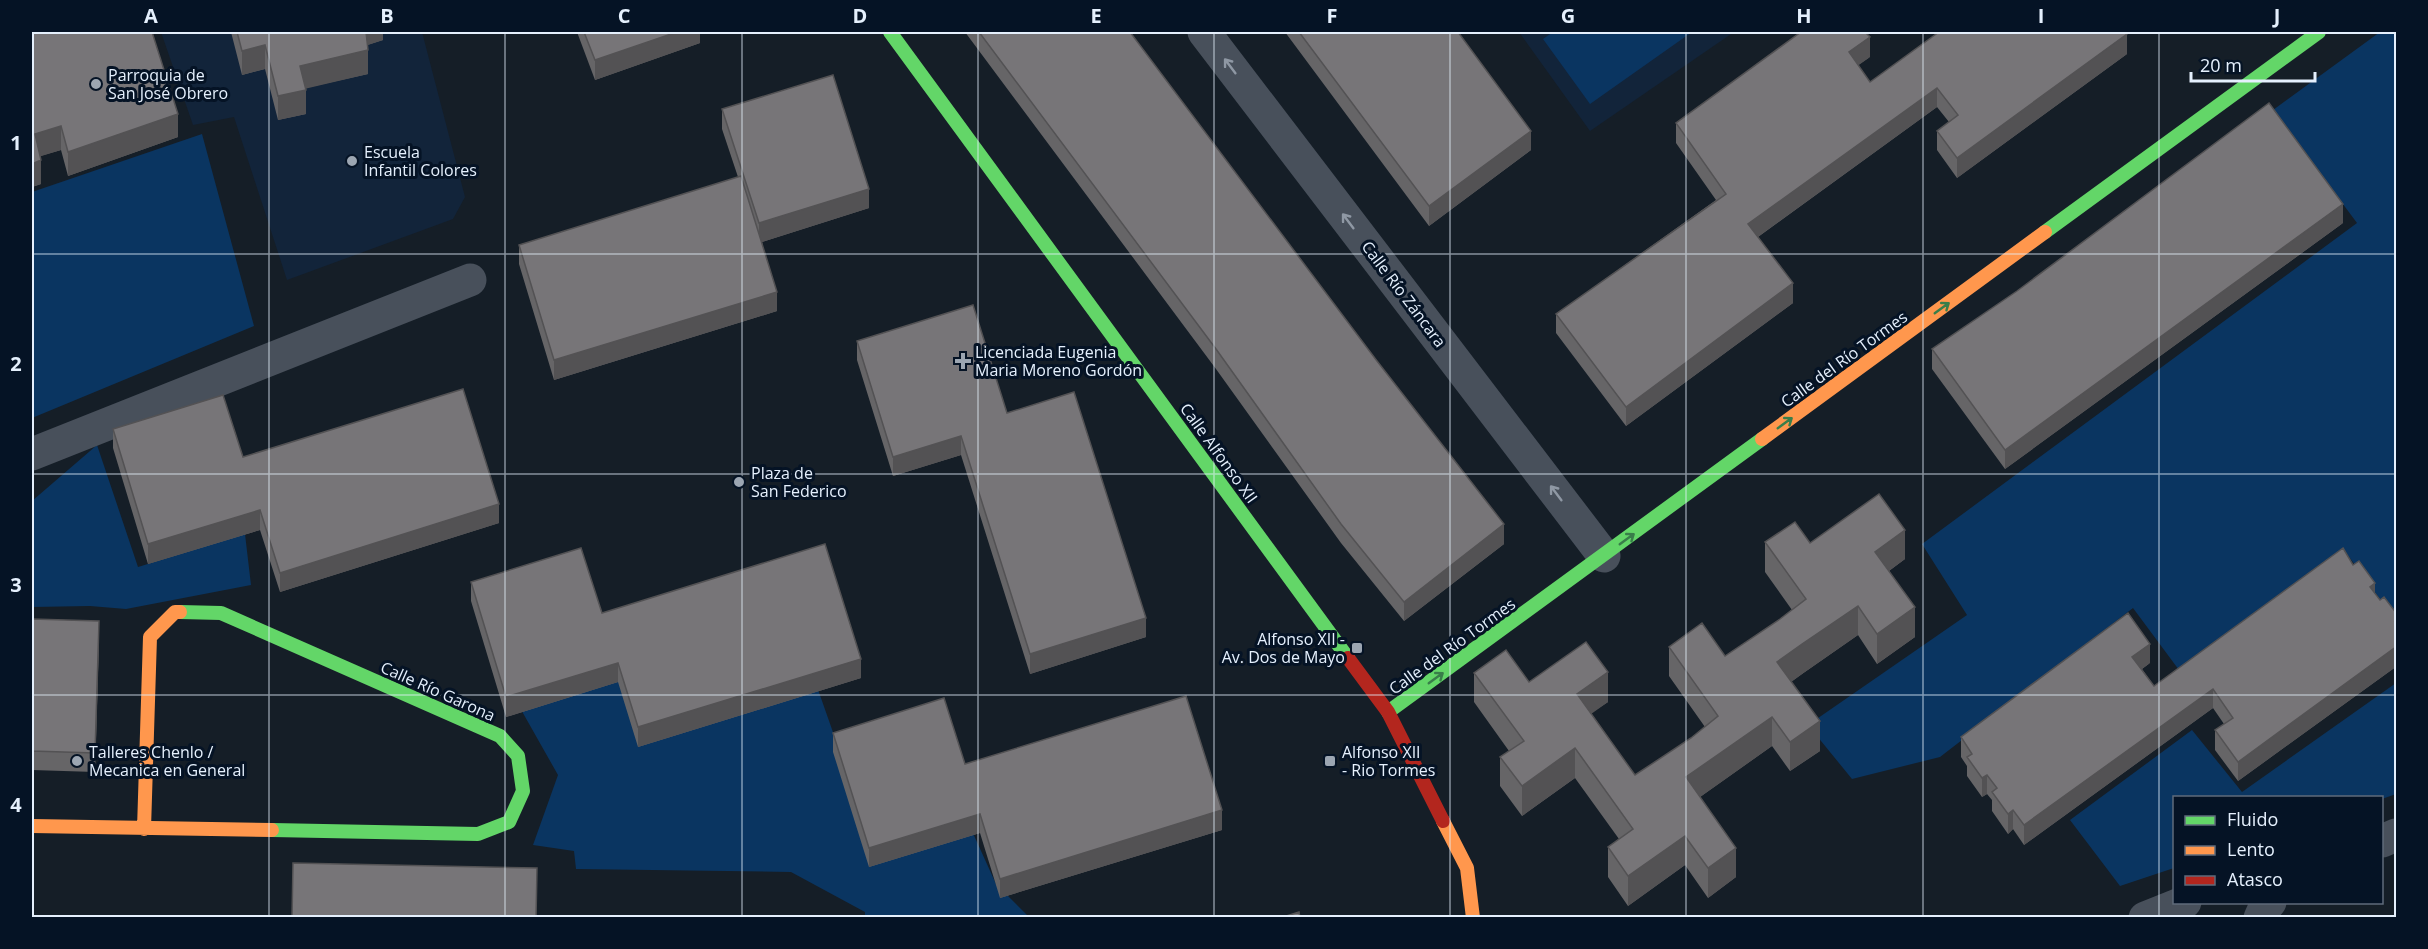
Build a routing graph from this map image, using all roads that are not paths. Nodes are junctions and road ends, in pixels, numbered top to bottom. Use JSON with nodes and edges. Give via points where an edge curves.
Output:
{"nodes":[{"id":1,"x":890,"y":32,"type":"edge"},
{"id":2,"x":1204,"y":32,"type":"edge"},
{"id":3,"x":2319,"y":32,"type":"edge"},
{"id":4,"x":470,"y":280,"type":"dead end"},
{"id":5,"x":32,"y":454,"type":"edge"},
{"id":6,"x":1604,"y":556,"type":"junction"},
{"id":7,"x":1388,"y":712,"type":"junction"},
{"id":8,"x":32,"y":826,"type":"edge"},
{"id":9,"x":144,"y":829,"type":"junction"},
{"id":10,"x":2397,"y":835,"type":"edge"},
{"id":11,"x":2383,"y":841,"type":"edge"},
{"id":12,"x":2182,"y":904,"type":"edge"},
{"id":13,"x":2269,"y":904,"type":"edge"},
{"id":14,"x":1473,"y":918,"type":"edge"},
{"id":15,"x":2145,"y":918,"type":"edge"},
{"id":16,"x":2260,"y":918,"type":"edge"}],
"edges":[{"from":1,"to":7,"type":"street","name":"Calle Alfonso XII"},
{"from":6,"to":2,"type":"street","name":"Calle Río Záncara","one_way":true},
{"from":6,"to":3,"type":"street","name":"Calle del Río Tormes","one_way":true},
{"from":4,"to":5,"type":"street"},
{"from":7,"to":6,"type":"street","name":"Calle del Río Tormes","one_way":true},
{"from":7,"to":14,"type":"street","name":"Calle Alfonso XII","via":[[1467,867]]},
{"from":8,"to":9,"type":"street","name":"Calle Río Garona"},
{"from":9,"to":9,"type":"street","name":"Calle Río Garona","via":[[478,834],[508,822],[523,791],[519,756],[500,736],[221,613],[175,612],[150,637]]},
{"from":10,"to":11,"type":"street"},
{"from":12,"to":15,"type":"street"},
{"from":13,"to":16,"type":"street"}]}
